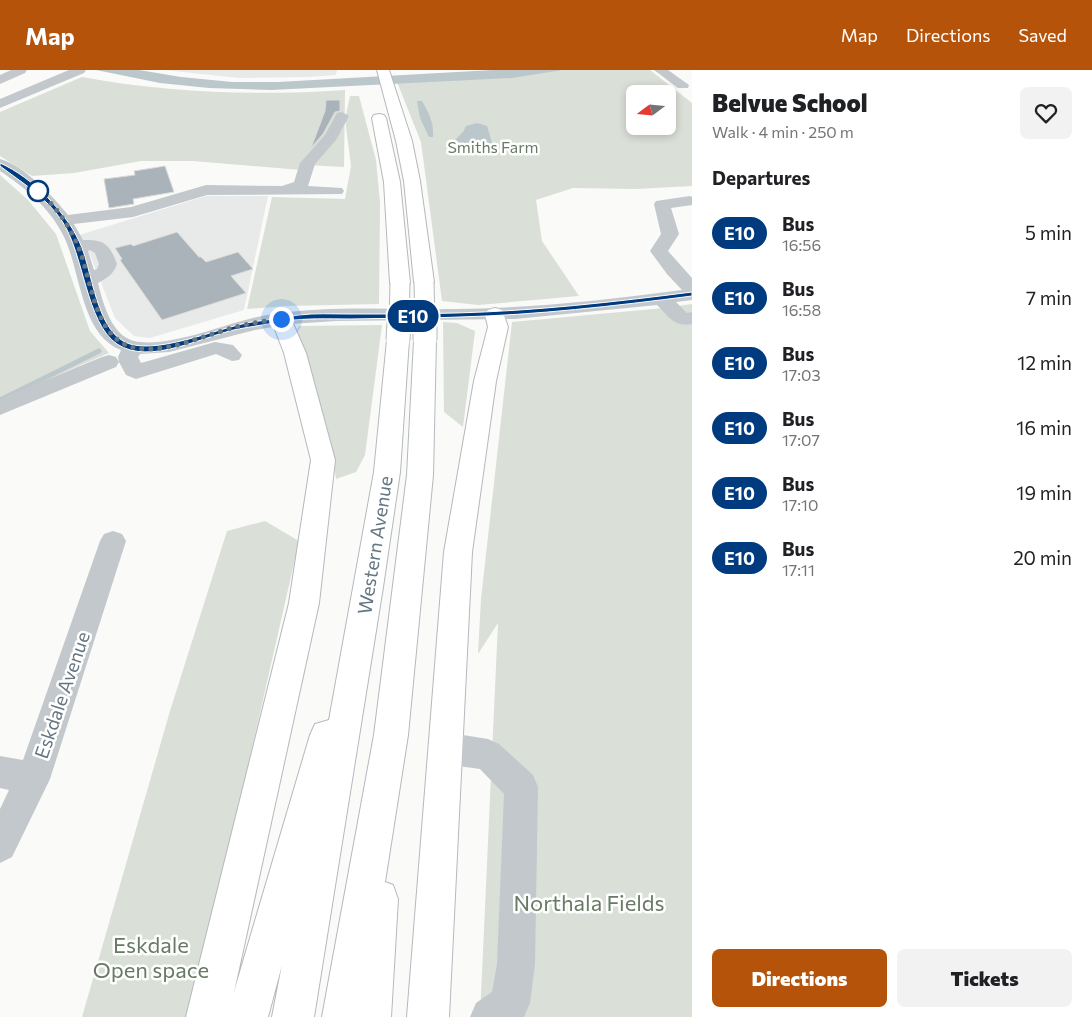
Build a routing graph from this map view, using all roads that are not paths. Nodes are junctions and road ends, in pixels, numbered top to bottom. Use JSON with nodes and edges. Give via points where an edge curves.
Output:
{"nodes":[{"id":1,"x":21,"y":70,"type":"edge"},
{"id":2,"x":80,"y":70,"type":"edge"},
{"id":3,"x":383,"y":70,"type":"edge"},
{"id":4,"x":663,"y":72,"type":"edge"},
{"id":5,"x":683,"y":72,"type":"dead end"},
{"id":6,"x":0,"y":80,"type":"edge"},
{"id":7,"x":683,"y":85,"type":"dead end"},
{"id":8,"x":374,"y":100,"type":"dead end"},
{"id":9,"x":0,"y":104,"type":"edge"},
{"id":10,"x":342,"y":116,"type":"dead end"},
{"id":11,"x":0,"y":164,"type":"edge"},
{"id":12,"x":286,"y":190,"type":"junction"},
{"id":13,"x":336,"y":191,"type":"dead end"},
{"id":14,"x":690,"y":200,"type":"dead end"},
{"id":15,"x":64,"y":220,"type":"junction"},
{"id":16,"x":692,"y":289,"type":"edge"},
{"id":17,"x":692,"y":294,"type":"edge"},
{"id":18,"x":661,"y":298,"type":"junction"},
{"id":19,"x":495,"y":314,"type":"junction"},
{"id":20,"x":692,"y":318,"type":"edge"},
{"id":21,"x":281,"y":319,"type":"junction"},
{"id":22,"x":411,"y":340,"type":"junction"},
{"id":23,"x":232,"y":355,"type":"dead end"},
{"id":24,"x":123,"y":356,"type":"junction"},
{"id":25,"x":0,"y":408,"type":"edge"},
{"id":26,"x":113,"y":541,"type":"dead end"},
{"id":27,"x":369,"y":587,"type":"junction"},
{"id":28,"x":391,"y":736,"type":"junction"},
{"id":29,"x":444,"y":748,"type":"junction"},
{"id":30,"x":0,"y":772,"type":"edge"},
{"id":31,"x":33,"y":779,"type":"junction"},
{"id":32,"x":0,"y":845,"type":"edge"},
{"id":33,"x":207,"y":1017,"type":"edge"},
{"id":34,"x":247,"y":1017,"type":"edge"},
{"id":35,"x":293,"y":1017,"type":"edge"},
{"id":36,"x":343,"y":1017,"type":"edge"},
{"id":37,"x":370,"y":1017,"type":"edge"},
{"id":38,"x":428,"y":1017,"type":"edge"},
{"id":39,"x":490,"y":1017,"type":"edge"}],
"edges":[{"from":1,"to":6,"type":"street"},
{"from":2,"to":9,"type":"street"},
{"from":3,"to":22,"type":"highway","name":"Western Avenue","bridge":true,"via":[[404,141],[412,182],[424,282]]},
{"from":4,"to":5,"type":"street"},
{"from":4,"to":7,"type":"street"},
{"from":8,"to":22,"type":"highway","name":"Western Avenue","bridge":true,"via":[[392,182],[400,283]]},
{"from":10,"to":12,"type":"street","via":[[331,137],[308,163],[301,185]]},
{"from":11,"to":15,"type":"street","via":[[43,195]]},
{"from":12,"to":13,"type":"street"},
{"from":12,"to":15,"type":"street","via":[[206,190],[133,212]]},
{"from":14,"to":16,"type":"street","via":[[662,204],[670,234],[659,251]]},
{"from":15,"to":24,"type":"street","via":[[78,246],[93,245],[103,250],[108,264],[105,272],[88,280],[100,316],[107,331],[120,343]]},
{"from":17,"to":18,"type":"street"},
{"from":18,"to":19,"type":"street"},
{"from":18,"to":20,"type":"street","via":[[682,320]]},
{"from":19,"to":21,"type":"street"},
{"from":19,"to":29,"type":"highway","via":[[498,327],[485,381],[458,552]]},
{"from":21,"to":24,"type":"street"},
{"from":21,"to":33,"type":"highway","via":[[295,353],[323,460],[304,603]]},
{"from":22,"to":27,"type":"highway","name":"Western Avenue"},
{"from":22,"to":28,"type":"highway","name":"Western Avenue","via":[[420,475]]},
{"from":23,"to":24,"type":"street","via":[[226,349],[215,348],[136,372]]},
{"from":24,"to":25,"type":"street"},
{"from":26,"to":31,"type":"street","name":"Eskdale Avenue"},
{"from":27,"to":34,"type":"highway"},
{"from":27,"to":35,"type":"highway","name":"Western Avenue"},
{"from":28,"to":36,"type":"highway","name":"Western Avenue"},
{"from":28,"to":37,"type":"highway"},
{"from":29,"to":38,"type":"highway"},
{"from":29,"to":39,"type":"street","via":[[488,755],[521,787],[516,964],[510,1003]]},
{"from":30,"to":31,"type":"street"},
{"from":31,"to":32,"type":"street","name":"Eskdale Avenue"}]}
